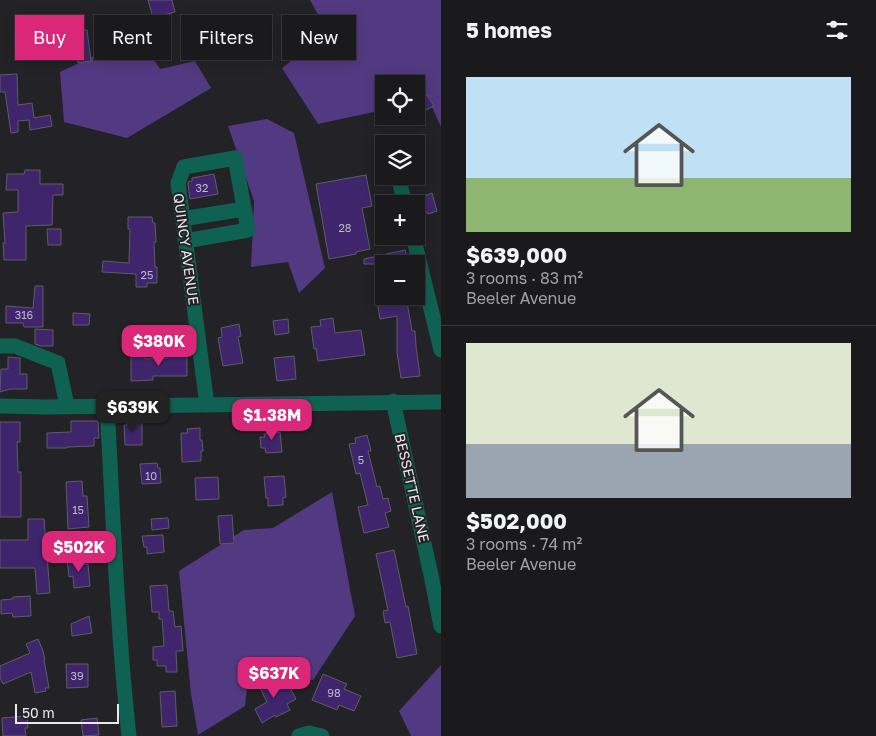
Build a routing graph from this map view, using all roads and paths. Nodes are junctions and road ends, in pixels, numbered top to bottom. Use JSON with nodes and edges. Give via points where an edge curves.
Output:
{"nodes":[{"id":1,"x":244,"y":209,"type":"junction"},
{"id":2,"x":182,"y":219,"type":"junction"},
{"id":3,"x":185,"y":241,"type":"junction"},
{"id":4,"x":415,"y":245,"type":"edge"},
{"id":5,"x":0,"y":346,"type":"edge"},
{"id":6,"x":441,"y":350,"type":"edge"},
{"id":7,"x":393,"y":402,"type":"junction"},
{"id":8,"x":441,"y":402,"type":"edge"},
{"id":9,"x":107,"y":405,"type":"junction"},
{"id":10,"x":207,"y":405,"type":"junction"},
{"id":11,"x":0,"y":406,"type":"edge"},
{"id":12,"x":67,"y":406,"type":"junction"},
{"id":13,"x":436,"y":576,"type":"edge"},
{"id":14,"x":441,"y":626,"type":"edge"},
{"id":15,"x":129,"y":736,"type":"edge"},
{"id":16,"x":298,"y":736,"type":"edge"},
{"id":17,"x":322,"y":736,"type":"edge"}],
"edges":[{"from":1,"to":2,"type":"street"},
{"from":1,"to":2,"type":"street","name":"QUINCY AVENUE","via":[[235,158],[184,167],[178,183]]},
{"from":1,"to":3,"type":"street","via":[[248,230]]},
{"from":2,"to":3,"type":"street","name":"QUINCY AVENUE"},
{"from":3,"to":10,"type":"street","name":"QUINCY AVENUE"},
{"from":4,"to":6,"type":"street"},
{"from":5,"to":12,"type":"street","via":[[15,346],[58,363]]},
{"from":7,"to":8,"type":"street"},
{"from":7,"to":10,"type":"street"},
{"from":7,"to":13,"type":"street","name":"BESSETTE LANE"},
{"from":9,"to":10,"type":"street"},
{"from":9,"to":12,"type":"street"},
{"from":9,"to":15,"type":"street","via":[[114,550]]},
{"from":11,"to":12,"type":"street"},
{"from":13,"to":14,"type":"street","name":"BESSETTE LANE"},
{"from":16,"to":17,"type":"street","via":[[309,733]]}]}
